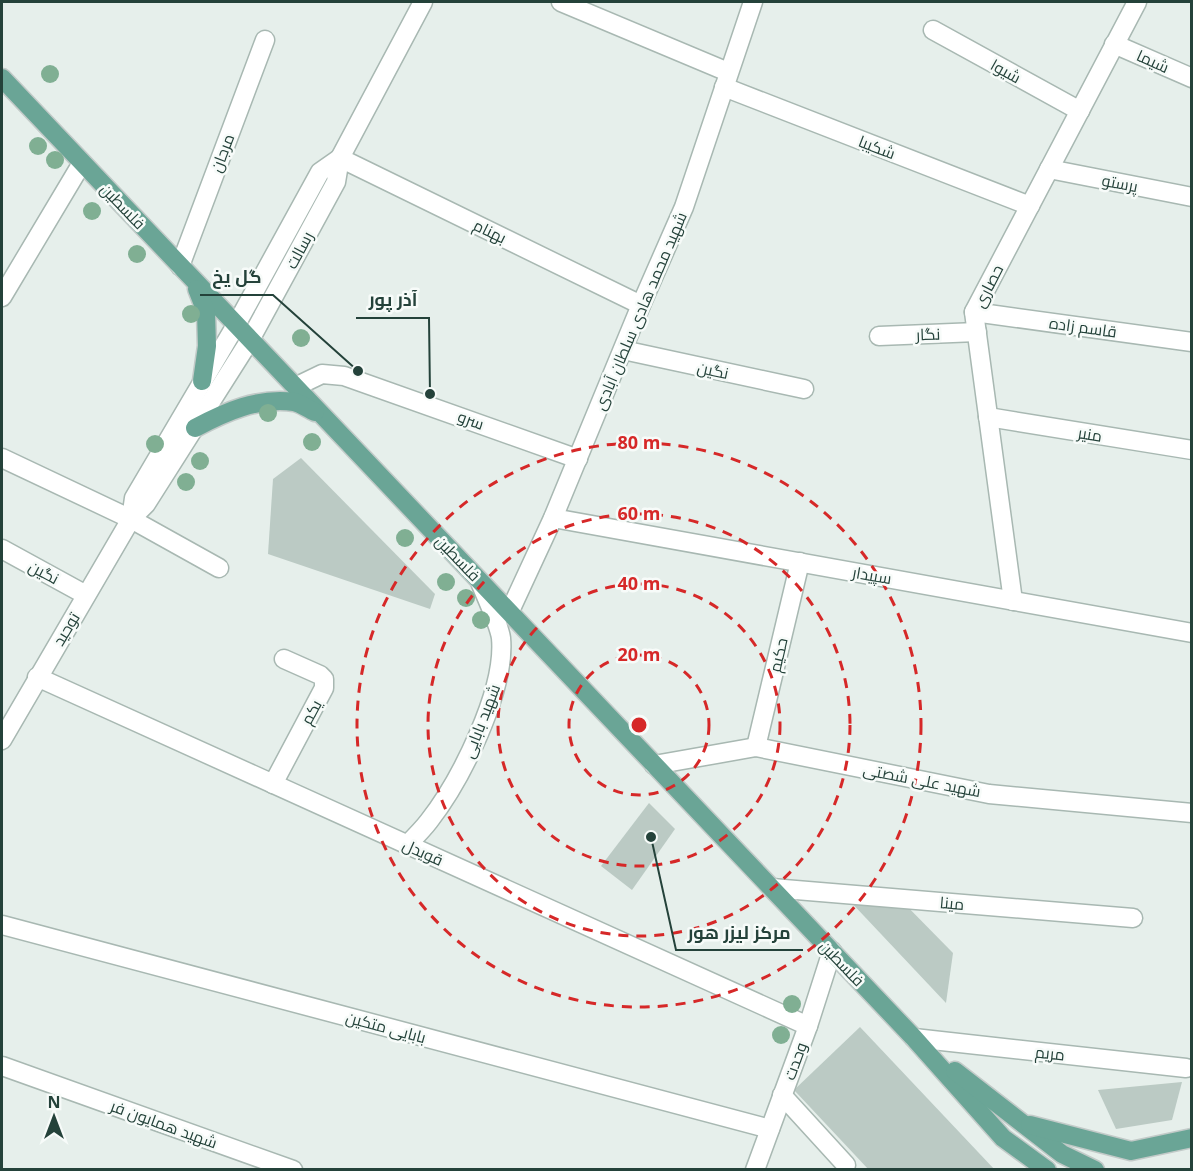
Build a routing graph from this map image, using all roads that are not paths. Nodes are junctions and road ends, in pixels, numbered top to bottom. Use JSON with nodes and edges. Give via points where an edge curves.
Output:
{"nodes":[{"id":1,"x":423,"y":2,"type":"edge"},
{"id":2,"x":561,"y":2,"type":"edge"},
{"id":3,"x":753,"y":2,"type":"edge"},
{"id":4,"x":1137,"y":2,"type":"edge"},
{"id":5,"x":933,"y":30,"type":"dead end"},
{"id":6,"x":265,"y":40,"type":"dead end"},
{"id":7,"x":1114,"y":44,"type":"junction"},
{"id":8,"x":2,"y":78,"type":"edge"},
{"id":9,"x":1191,"y":78,"type":"edge"},
{"id":10,"x":726,"y":80,"type":"junction"},
{"id":11,"x":1080,"y":111,"type":"junction"},
{"id":12,"x":340,"y":158,"type":"junction"},
{"id":13,"x":82,"y":163,"type":"junction"},
{"id":14,"x":1049,"y":169,"type":"junction"},
{"id":15,"x":1191,"y":197,"type":"edge"},
{"id":16,"x":1030,"y":206,"type":"junction"},
{"id":17,"x":180,"y":266,"type":"junction"},
{"id":18,"x":195,"y":282,"type":"junction"},
{"id":19,"x":2,"y":297,"type":"edge"},
{"id":20,"x":641,"y":305,"type":"junction"},
{"id":21,"x":974,"y":312,"type":"junction"},
{"id":22,"x":236,"y":325,"type":"junction"},
{"id":23,"x":977,"y":332,"type":"junction"},
{"id":24,"x":879,"y":336,"type":"dead end"},
{"id":25,"x":250,"y":340,"type":"junction"},
{"id":26,"x":1191,"y":342,"type":"edge"},
{"id":27,"x":623,"y":350,"type":"junction"},
{"id":28,"x":202,"y":381,"type":"junction"},
{"id":29,"x":295,"y":387,"type":"junction"},
{"id":30,"x":804,"y":389,"type":"dead end"},
{"id":31,"x":323,"y":416,"type":"junction"},
{"id":32,"x":988,"y":417,"type":"junction"},
{"id":33,"x":195,"y":428,"type":"junction"},
{"id":34,"x":1191,"y":450,"type":"edge"},
{"id":35,"x":2,"y":458,"type":"edge"},
{"id":36,"x":578,"y":459,"type":"junction"},
{"id":37,"x":553,"y":518,"type":"junction"},
{"id":38,"x":131,"y":519,"type":"junction"},
{"id":39,"x":2,"y":549,"type":"edge"},
{"id":40,"x":800,"y":562,"type":"junction"},
{"id":41,"x":219,"y":568,"type":"dead end"},
{"id":42,"x":480,"y":582,"type":"junction"},
{"id":43,"x":86,"y":595,"type":"junction"},
{"id":44,"x":1013,"y":601,"type":"junction"},
{"id":45,"x":509,"y":612,"type":"junction"},
{"id":46,"x":1191,"y":633,"type":"edge"},
{"id":47,"x":284,"y":659,"type":"dead end"},
{"id":48,"x":37,"y":677,"type":"junction"},
{"id":49,"x":7,"y":718,"type":"edge"},
{"id":50,"x":2,"y":740,"type":"edge"},
{"id":51,"x":756,"y":747,"type":"junction"},
{"id":52,"x":654,"y":765,"type":"junction"},
{"id":53,"x":273,"y":784,"type":"junction"},
{"id":54,"x":1191,"y":813,"type":"edge"},
{"id":55,"x":407,"y":845,"type":"junction"},
{"id":56,"x":772,"y":888,"type":"junction"},
{"id":57,"x":1133,"y":918,"type":"dead end"},
{"id":58,"x":2,"y":926,"type":"edge"},
{"id":59,"x":831,"y":951,"type":"junction"},
{"id":60,"x":808,"y":1026,"type":"junction"},
{"id":61,"x":914,"y":1038,"type":"junction"},
{"id":62,"x":2,"y":1066,"type":"edge"},
{"id":63,"x":1186,"y":1068,"type":"dead end"},
{"id":64,"x":782,"y":1095,"type":"junction"},
{"id":65,"x":1019,"y":1122,"type":"junction"},
{"id":66,"x":770,"y":1129,"type":"junction"},
{"id":67,"x":1003,"y":1138,"type":"junction"},
{"id":68,"x":1191,"y":1138,"type":"edge"},
{"id":69,"x":846,"y":1165,"type":"dead end"},
{"id":70,"x":292,"y":1170,"type":"edge"},
{"id":71,"x":755,"y":1170,"type":"edge"},
{"id":72,"x":1033,"y":1170,"type":"edge"},
{"id":73,"x":1047,"y":1170,"type":"edge"},
{"id":74,"x":1095,"y":1170,"type":"edge"}],
"edges":[{"from":1,"to":12,"type":"street","name":"رسالت"},
{"from":2,"to":10,"type":"street","name":"شکیبا"},
{"from":3,"to":10,"type":"street","name":"شهید محمد هادی سلطان آبادی"},
{"from":4,"to":7,"type":"street","name":"حصاری"},
{"from":5,"to":11,"type":"street","name":"شیوا"},
{"from":6,"to":17,"type":"street","name":"مرجان"},
{"from":7,"to":9,"type":"street","name":"شیما"},
{"from":7,"to":11,"type":"street","name":"حصاری"},
{"from":8,"to":13,"type":"main road","name":"فلسطین"},
{"from":10,"to":16,"type":"street","name":"شکیبا"},
{"from":10,"to":20,"type":"street","name":"شهید محمد هادی سلطان آبادی","via":[[684,207]]},
{"from":11,"to":14,"type":"street","name":"حصاری"},
{"from":12,"to":20,"type":"street","name":"بهنام"},
{"from":12,"to":22,"type":"street","name":"رسالت","via":[[320,172]]},
{"from":12,"to":25,"type":"street","name":"رسالت","via":[[336,182]]},
{"from":13,"to":17,"type":"main road","name":"فلسطین"},
{"from":13,"to":19,"type":"street"},
{"from":14,"to":15,"type":"street","name":"پرستو"},
{"from":14,"to":16,"type":"street","name":"حصاری"},
{"from":16,"to":21,"type":"street","name":"حصاری"},
{"from":17,"to":18,"type":"main road","name":"فلسطین"},
{"from":18,"to":22,"type":"main road","name":"فلسطین"},
{"from":18,"to":28,"type":"main road","via":[[206,312]]},
{"from":20,"to":27,"type":"street","name":"شهید محمد هادی سلطان آبادی"},
{"from":21,"to":23,"type":"street","name":"حصاری"},
{"from":21,"to":26,"type":"street","name":"قاسم زاده"},
{"from":22,"to":25,"type":"main road","name":"فلسطین"},
{"from":22,"to":28,"type":"street","name":"توحید"},
{"from":23,"to":24,"type":"street","name":"نگار"},
{"from":23,"to":32,"type":"street","name":"حصاری"},
{"from":25,"to":29,"type":"main road","name":"فلسطین"},
{"from":25,"to":33,"type":"street","name":"توحید"},
{"from":27,"to":30,"type":"street","name":"نگین"},
{"from":27,"to":36,"type":"street","name":"شهید محمد هادی سلطان آبادی"},
{"from":28,"to":38,"type":"street","name":"توحید","via":[[134,498]]},
{"from":29,"to":31,"type":"main road","name":"فلسطین"},
{"from":29,"to":36,"type":"street","name":"سرو","via":[[322,374],[344,376]]},
{"from":31,"to":33,"type":"main road","via":[[295,402],[260,403],[226,411]]},
{"from":31,"to":42,"type":"main road","name":"فلسطین"},
{"from":32,"to":34,"type":"street","name":"منیر"},
{"from":32,"to":44,"type":"street","name":"حصاری"},
{"from":33,"to":38,"type":"street","name":"توحید","via":[[146,504]]},
{"from":35,"to":38,"type":"street"},
{"from":36,"to":37,"type":"street","name":"شهید محمد هادی سلطان آبادی"},
{"from":37,"to":40,"type":"street","name":"سپیدار"},
{"from":37,"to":45,"type":"street","name":"شهید محمد هادی سلطان آبادی"},
{"from":38,"to":41,"type":"street"},
{"from":38,"to":43,"type":"street","name":"توحید"},
{"from":39,"to":43,"type":"street","name":"نگین"},
{"from":40,"to":44,"type":"street","name":"سپیدار"},
{"from":40,"to":51,"type":"street","name":"حکیم"},
{"from":42,"to":45,"type":"main road","name":"فلسطین"},
{"from":42,"to":55,"type":"street","name":"شهید بابایی","via":[[501,638],[498,678],[482,727],[461,770],[429,821]]},
{"from":43,"to":48,"type":"street","name":"توحید"},
{"from":44,"to":46,"type":"street","name":"سپیدار"},
{"from":45,"to":52,"type":"main road","name":"فلسطین"},
{"from":47,"to":53,"type":"street","name":"یکم","via":[[320,675],[324,688]]},
{"from":48,"to":49,"type":"street","name":"توحید"},
{"from":48,"to":53,"type":"street","name":"قویدل"},
{"from":49,"to":50,"type":"street","name":"توحید"},
{"from":51,"to":52,"type":"street","name":"شهید علی شصتی"},
{"from":51,"to":54,"type":"street","name":"شهید علی شصتی","via":[[989,794]]},
{"from":52,"to":56,"type":"main road","name":"فلسطین"},
{"from":53,"to":55,"type":"street","name":"قویدل"},
{"from":55,"to":60,"type":"street","name":"قویدل"},
{"from":56,"to":57,"type":"street","name":"مینا"},
{"from":56,"to":59,"type":"main road","name":"فلسطین"},
{"from":58,"to":66,"type":"street","name":"بابایی متکین"},
{"from":59,"to":60,"type":"street","name":"وحدت"},
{"from":59,"to":61,"type":"main road","name":"فلسطین"},
{"from":60,"to":64,"type":"street","name":"وحدت"},
{"from":61,"to":63,"type":"street","name":"مریم"},
{"from":61,"to":65,"type":"main road"},
{"from":61,"to":67,"type":"main road"},
{"from":62,"to":70,"type":"street","name":"شهید همایون فر"},
{"from":64,"to":66,"type":"street","name":"وحدت"},
{"from":64,"to":69,"type":"street"},
{"from":65,"to":68,"type":"main road","via":[[1131,1151]]},
{"from":65,"to":74,"type":"main road","via":[[1062,1154]]},
{"from":66,"to":71,"type":"street","name":"وحدت"},
{"from":67,"to":72,"type":"main road"},
{"from":67,"to":73,"type":"main road"}]}
